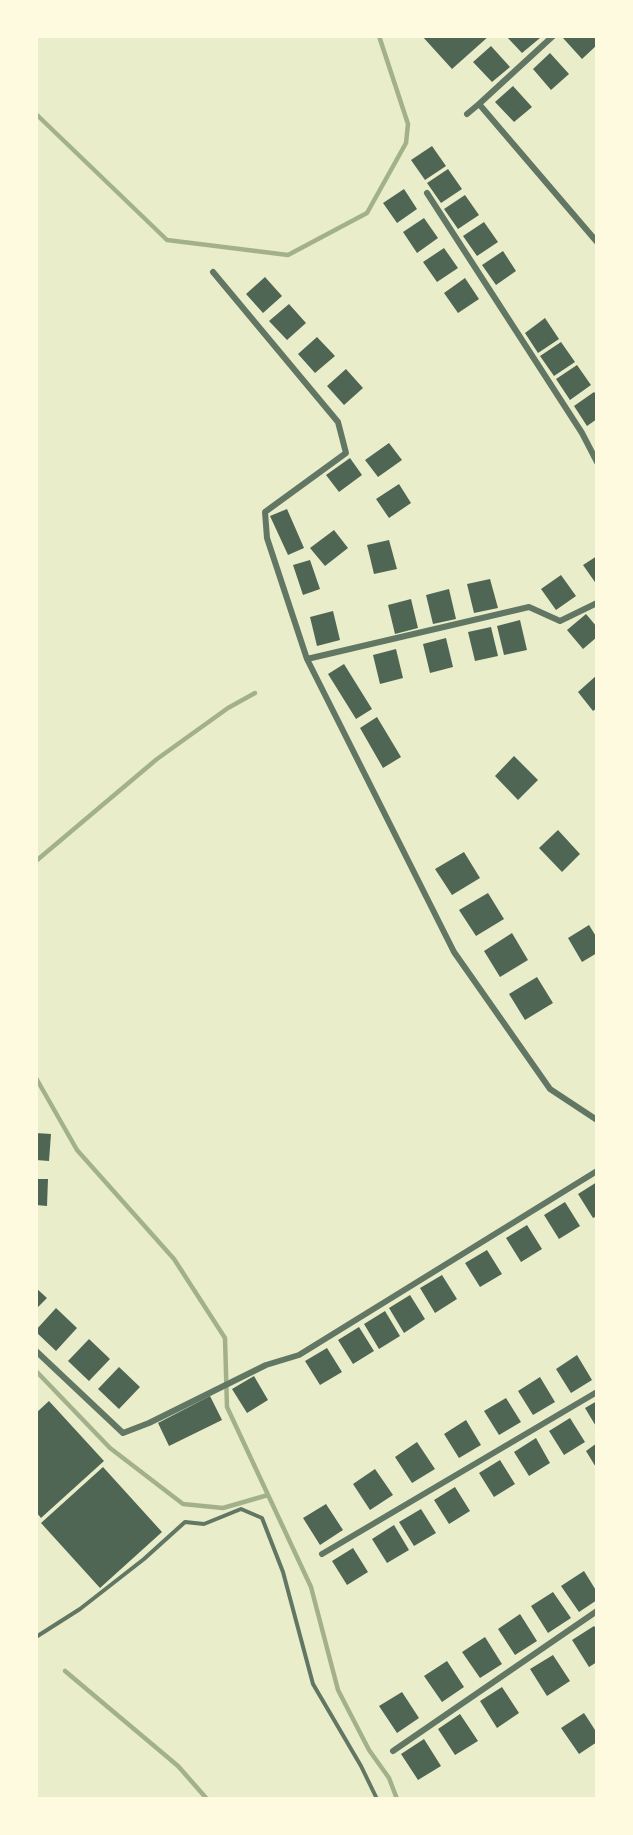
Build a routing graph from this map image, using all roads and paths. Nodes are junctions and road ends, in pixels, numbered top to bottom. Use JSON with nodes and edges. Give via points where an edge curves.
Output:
{"nodes":[{"id":1,"x":553,"y":36,"type":"edge"},
{"id":2,"x":479,"y":104,"type":"junction"},
{"id":3,"x":467,"y":114,"type":"dead end"},
{"id":4,"x":427,"y":193,"type":"dead end"},
{"id":5,"x":597,"y":242,"type":"edge"},
{"id":6,"x":213,"y":272,"type":"dead end"},
{"id":7,"x":597,"y":462,"type":"edge"},
{"id":8,"x":597,"y":603,"type":"edge"},
{"id":9,"x":307,"y":659,"type":"junction"},
{"id":10,"x":597,"y":1120,"type":"edge"},
{"id":11,"x":597,"y":1171,"type":"edge"},
{"id":12,"x":36,"y":1351,"type":"edge"},
{"id":13,"x":597,"y":1392,"type":"edge"},
{"id":14,"x":322,"y":1554,"type":"dead end"},
{"id":15,"x":597,"y":1611,"type":"edge"},
{"id":16,"x":36,"y":1637,"type":"edge"},
{"id":17,"x":393,"y":1751,"type":"dead end"},
{"id":18,"x":377,"y":1799,"type":"edge"}],
"edges":[{"from":1,"to":2,"type":"street"},
{"from":2,"to":3,"type":"street"},
{"from":2,"to":5,"type":"street"},
{"from":4,"to":7,"type":"street"},
{"from":6,"to":9,"type":"street","via":[[338,422],[346,453],[265,512],[267,538]]},
{"from":8,"to":9,"type":"street","via":[[560,621],[529,607]]},
{"from":9,"to":10,"type":"street","via":[[454,952],[550,1089]]},
{"from":11,"to":12,"type":"street","via":[[299,1355],[266,1365],[123,1433]]},
{"from":13,"to":14,"type":"street"},
{"from":15,"to":17,"type":"street"},
{"from":16,"to":18,"type":"lane","via":[[80,1609],[185,1522],[204,1524],[241,1509],[262,1518],[283,1572],[312,1684]]}]}
